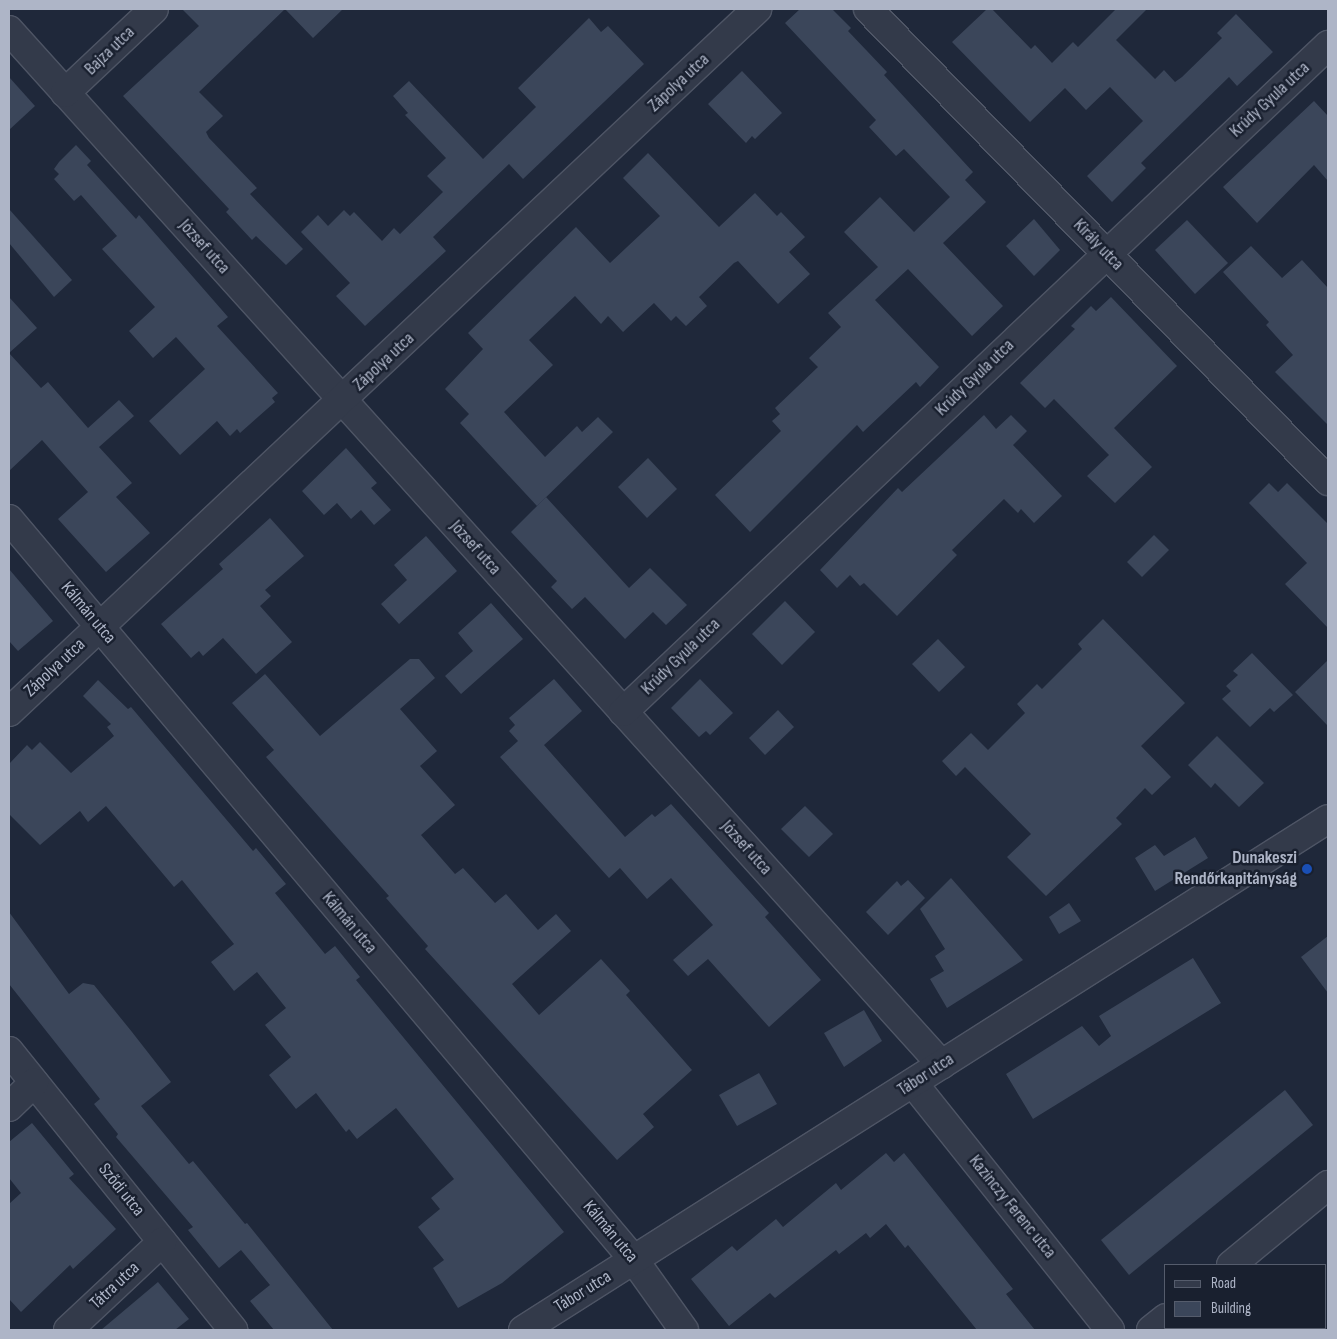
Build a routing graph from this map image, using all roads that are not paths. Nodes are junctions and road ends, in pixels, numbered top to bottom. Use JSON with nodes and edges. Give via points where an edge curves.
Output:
{"nodes":[{"id":1,"x":154,"y":9,"type":"edge"},
{"id":2,"x":758,"y":9,"type":"edge"},
{"id":3,"x":868,"y":9,"type":"edge"},
{"id":4,"x":9,"y":30,"type":"edge"},
{"id":5,"x":1328,"y":45,"type":"edge"},
{"id":6,"x":65,"y":93,"type":"junction"},
{"id":7,"x":1106,"y":253,"type":"junction"},
{"id":8,"x":343,"y":401,"type":"junction"},
{"id":9,"x":1328,"y":481,"type":"edge"},
{"id":10,"x":9,"y":519,"type":"edge"},
{"id":11,"x":100,"y":626,"type":"junction"},
{"id":12,"x":9,"y":712,"type":"edge"},
{"id":13,"x":623,"y":712,"type":"junction"},
{"id":14,"x":1328,"y":820,"type":"edge"},
{"id":15,"x":9,"y":1051,"type":"edge"},
{"id":16,"x":942,"y":1065,"type":"junction"},
{"id":17,"x":34,"y":1082,"type":"junction"},
{"id":18,"x":913,"y":1083,"type":"junction"},
{"id":19,"x":9,"y":1107,"type":"edge"},
{"id":20,"x":1328,"y":1185,"type":"edge"},
{"id":21,"x":162,"y":1242,"type":"junction"},
{"id":22,"x":634,"y":1260,"type":"junction"},
{"id":23,"x":1232,"y":1264,"type":"edge"},
{"id":24,"x":1164,"y":1320,"type":"edge"},
{"id":25,"x":68,"y":1330,"type":"edge"},
{"id":26,"x":233,"y":1330,"type":"edge"},
{"id":27,"x":523,"y":1330,"type":"edge"},
{"id":28,"x":684,"y":1330,"type":"edge"},
{"id":29,"x":1110,"y":1330,"type":"edge"},
{"id":30,"x":1151,"y":1330,"type":"edge"}],
"edges":[{"from":1,"to":6,"type":"street","name":"Bajza utca"},
{"from":2,"to":8,"type":"street","name":"Zápolya utca"},
{"from":3,"to":7,"type":"street","name":"Király utca"},
{"from":4,"to":6,"type":"street","name":"József utca"},
{"from":5,"to":7,"type":"street","name":"Krúdy Gyula utca"},
{"from":6,"to":8,"type":"street","name":"József utca"},
{"from":7,"to":9,"type":"street","name":"Király utca"},
{"from":7,"to":13,"type":"street","name":"Krúdy Gyula utca"},
{"from":8,"to":11,"type":"street","name":"Zápolya utca"},
{"from":8,"to":13,"type":"street","name":"József utca"},
{"from":10,"to":11,"type":"street","name":"Kálmán utca"},
{"from":11,"to":12,"type":"street","name":"Zápolya utca"},
{"from":11,"to":22,"type":"street","name":"Kálmán utca"},
{"from":13,"to":16,"type":"street","name":"József utca"},
{"from":14,"to":16,"type":"street","name":"Tábor utca"},
{"from":15,"to":17,"type":"street","name":"Sződi utca"},
{"from":16,"to":18,"type":"street","name":"Tábor utca"},
{"from":17,"to":19,"type":"street"},
{"from":17,"to":21,"type":"street","name":"Sződi utca"},
{"from":18,"to":22,"type":"street","name":"Tábor utca"},
{"from":18,"to":29,"type":"street","name":"Kazinczy Ferenc utca"},
{"from":20,"to":23,"type":"street"},
{"from":21,"to":25,"type":"street","name":"Tátra utca"},
{"from":21,"to":26,"type":"street","name":"Sződi utca"},
{"from":22,"to":27,"type":"street","name":"Tábor utca"},
{"from":22,"to":28,"type":"street","name":"Kálmán utca"},
{"from":24,"to":30,"type":"street"}]}
